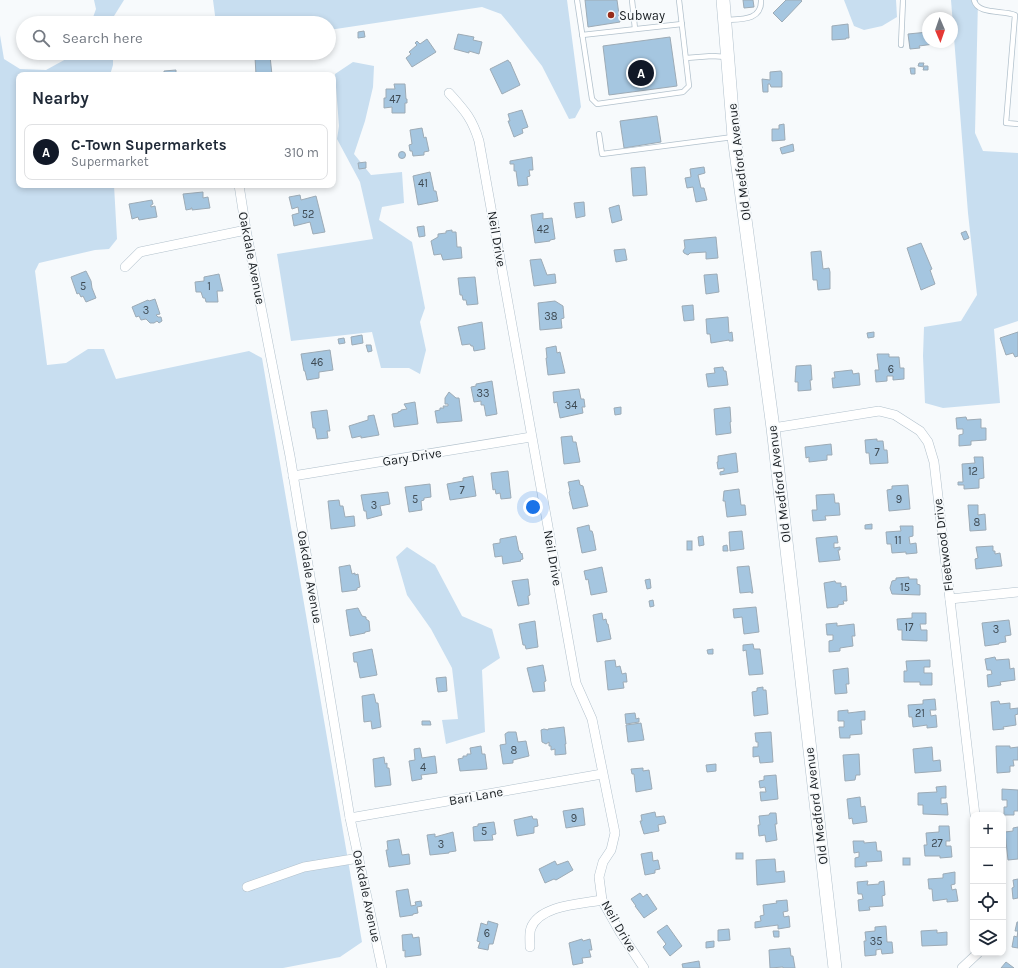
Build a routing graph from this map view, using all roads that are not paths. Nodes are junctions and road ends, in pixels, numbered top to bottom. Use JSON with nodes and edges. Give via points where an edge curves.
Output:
{"nodes":[{"id":1,"x":577,"y":0,"type":"edge"},
{"id":2,"x":632,"y":0,"type":"edge"},
{"id":3,"x":679,"y":0,"type":"edge"},
{"id":4,"x":724,"y":0,"type":"edge"},
{"id":5,"x":762,"y":0,"type":"edge"},
{"id":6,"x":903,"y":0,"type":"edge"},
{"id":7,"x":974,"y":0,"type":"edge"},
{"id":8,"x":725,"y":20,"type":"junction"},
{"id":9,"x":682,"y":24,"type":"junction"},
{"id":10,"x":635,"y":29,"type":"junction"},
{"id":11,"x":582,"y":35,"type":"junction"},
{"id":12,"x":902,"y":45,"type":"dead end"},
{"id":13,"x":728,"y":57,"type":"junction"},
{"id":14,"x":686,"y":58,"type":"junction"},
{"id":15,"x":449,"y":93,"type":"dead end"},
{"id":16,"x":1018,"y":124,"type":"edge"},
{"id":17,"x":599,"y":134,"type":"dead end"},
{"id":18,"x":734,"y":137,"type":"junction"},
{"id":19,"x":239,"y":188,"type":"edge"},
{"id":20,"x":246,"y":230,"type":"junction"},
{"id":21,"x":125,"y":267,"type":"dead end"},
{"id":22,"x":773,"y":428,"type":"junction"},
{"id":23,"x":531,"y":437,"type":"junction"},
{"id":24,"x":293,"y":476,"type":"junction"},
{"id":25,"x":1018,"y":592,"type":"edge"},
{"id":26,"x":950,"y":599,"type":"junction"},
{"id":27,"x":602,"y":774,"type":"junction"},
{"id":28,"x":975,"y":812,"type":"edge"},
{"id":29,"x":350,"y":818,"type":"junction"},
{"id":30,"x":359,"y":858,"type":"junction"},
{"id":31,"x":248,"y":887,"type":"dead end"},
{"id":32,"x":602,"y":900,"type":"junction"},
{"id":33,"x":530,"y":946,"type":"dead end"},
{"id":34,"x":975,"y":956,"type":"edge"},
{"id":35,"x":382,"y":968,"type":"edge"},
{"id":36,"x":644,"y":968,"type":"edge"},
{"id":37,"x":835,"y":968,"type":"edge"},
{"id":38,"x":962,"y":968,"type":"edge"}],
"edges":[{"from":1,"to":11,"type":"lane"},
{"from":2,"to":10,"type":"lane"},
{"from":3,"to":9,"type":"lane"},
{"from":4,"to":8,"type":"street","name":"Old Medford Avenue"},
{"from":5,"to":8,"type":"lane","via":[[759,13],[751,18]]},
{"from":6,"to":12,"type":"lane"},
{"from":7,"to":16,"type":"lane","via":[[982,10],[1015,15],[1006,123]]},
{"from":8,"to":13,"type":"street","name":"Old Medford Avenue"},
{"from":9,"to":10,"type":"lane"},
{"from":9,"to":14,"type":"lane"},
{"from":10,"to":11,"type":"lane"},
{"from":11,"to":14,"type":"lane","via":[[592,99],[597,104],[683,92],[689,86]]},
{"from":13,"to":14,"type":"lane"},
{"from":13,"to":18,"type":"street","name":"Old Medford Avenue"},
{"from":15,"to":23,"type":"street","name":"Neil Drive","via":[[468,114],[480,141]]},
{"from":17,"to":18,"type":"lane","via":[[602,154]]},
{"from":18,"to":22,"type":"street","name":"Old Medford Avenue"},
{"from":19,"to":20,"type":"street","name":"Oakdale Avenue"},
{"from":20,"to":21,"type":"street","via":[[140,252]]},
{"from":20,"to":24,"type":"street","name":"Oakdale Avenue"},
{"from":22,"to":26,"type":"street","name":"Fleetwood Drive","via":[[879,411],[895,415],[920,431],[928,442],[934,462]]},
{"from":22,"to":37,"type":"street","name":"Old Medford Avenue"},
{"from":23,"to":24,"type":"street","name":"Gary Drive"},
{"from":23,"to":27,"type":"street","name":"Neil Drive","via":[[574,676],[592,720]]},
{"from":24,"to":29,"type":"street","name":"Oakdale Avenue"},
{"from":25,"to":26,"type":"street"},
{"from":26,"to":28,"type":"street","name":"Fleetwood Drive"},
{"from":27,"to":29,"type":"street","name":"Bari Lane"},
{"from":27,"to":32,"type":"street","name":"Neil Drive","via":[[615,833],[611,850],[603,862],[599,877]]},
{"from":29,"to":30,"type":"street","name":"Oakdale Avenue"},
{"from":30,"to":31,"type":"street","via":[[304,868]]},
{"from":30,"to":35,"type":"street","name":"Oakdale Avenue"},
{"from":32,"to":33,"type":"street","via":[[551,909],[542,914],[531,928]]},
{"from":32,"to":36,"type":"street","name":"Neil Drive"},
{"from":34,"to":38,"type":"street"}]}
